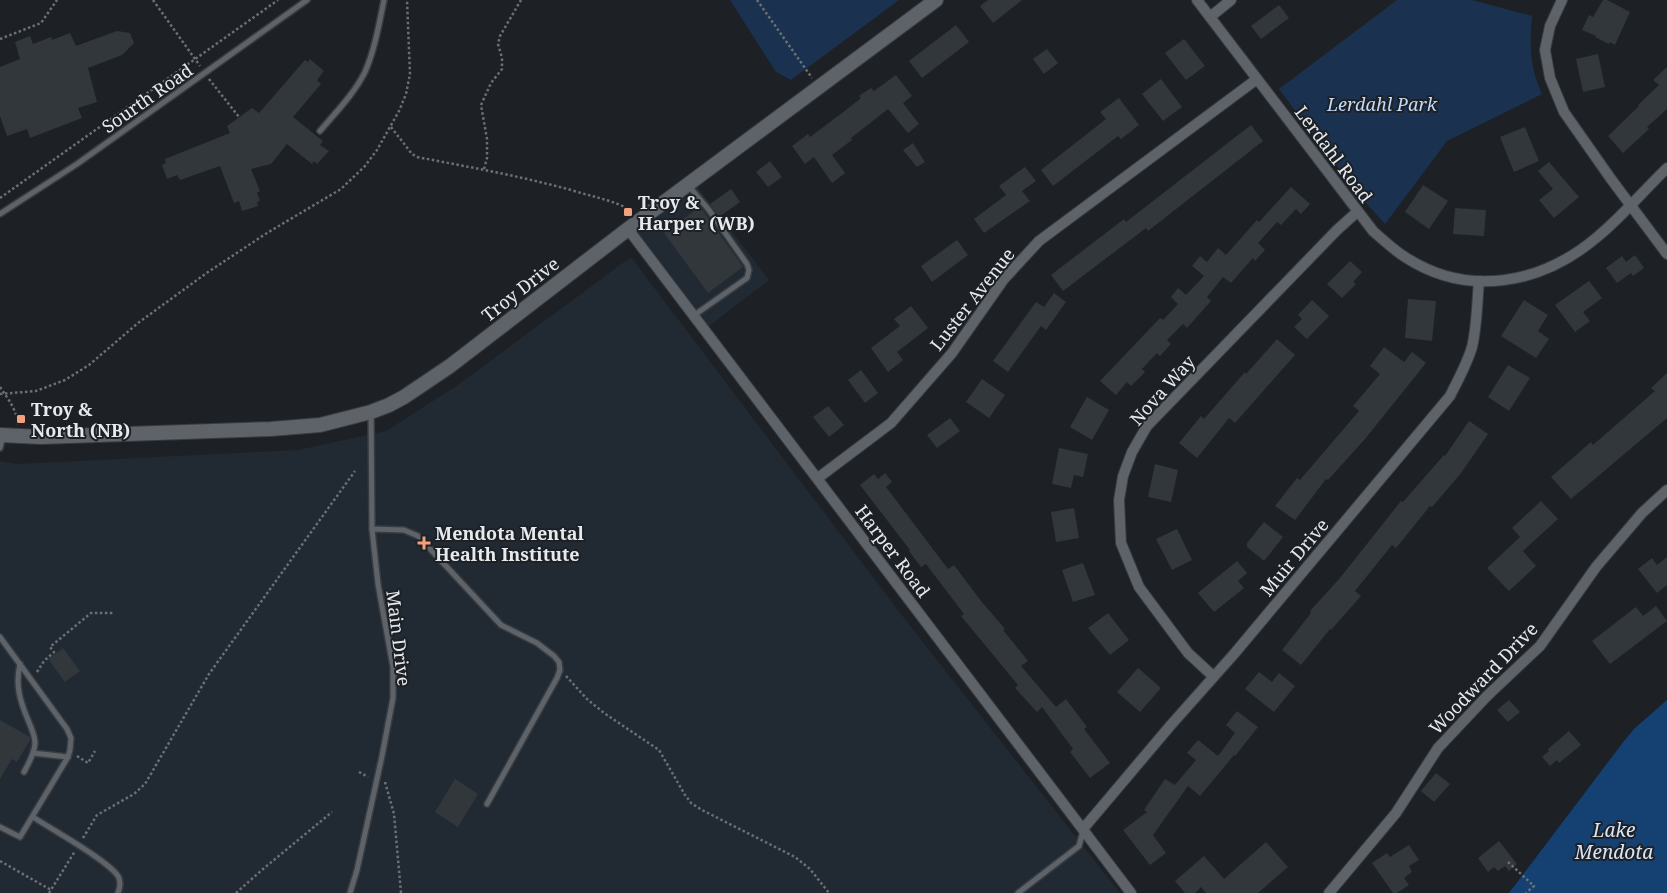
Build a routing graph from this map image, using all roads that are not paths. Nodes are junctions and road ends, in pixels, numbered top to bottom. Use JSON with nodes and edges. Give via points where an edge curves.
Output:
{"nodes":[{"id":1,"x":307,"y":0,"type":"edge"},
{"id":2,"x":384,"y":0,"type":"edge"},
{"id":3,"x":936,"y":0,"type":"edge"},
{"id":4,"x":1197,"y":0,"type":"edge"},
{"id":5,"x":1231,"y":0,"type":"edge"},
{"id":6,"x":1562,"y":0,"type":"edge"},
{"id":7,"x":1210,"y":18,"type":"junction"},
{"id":8,"x":1257,"y":79,"type":"junction"},
{"id":9,"x":320,"y":131,"type":"dead end"},
{"id":10,"x":1667,"y":168,"type":"edge"},
{"id":11,"x":688,"y":184,"type":"junction"},
{"id":12,"x":1630,"y":205,"type":"junction"},
{"id":13,"x":1357,"y":212,"type":"junction"},
{"id":14,"x":0,"y":214,"type":"edge"},
{"id":15,"x":628,"y":229,"type":"junction"},
{"id":16,"x":1667,"y":254,"type":"edge"},
{"id":17,"x":1479,"y":281,"type":"junction"},
{"id":18,"x":693,"y":316,"type":"junction"},
{"id":19,"x":371,"y":412,"type":"junction"},
{"id":20,"x":1,"y":440,"type":"edge"},
{"id":21,"x":818,"y":478,"type":"junction"},
{"id":22,"x":1667,"y":490,"type":"edge"},
{"id":23,"x":372,"y":529,"type":"junction"},
{"id":24,"x":0,"y":636,"type":"edge"},
{"id":25,"x":20,"y":664,"type":"junction"},
{"id":26,"x":1214,"y":676,"type":"junction"},
{"id":27,"x":33,"y":753,"type":"junction"},
{"id":28,"x":69,"y":754,"type":"junction"},
{"id":29,"x":24,"y":772,"type":"dead end"},
{"id":30,"x":487,"y":804,"type":"dead end"},
{"id":31,"x":33,"y":817,"type":"junction"},
{"id":32,"x":0,"y":827,"type":"edge"},
{"id":33,"x":1083,"y":829,"type":"junction"},
{"id":34,"x":118,"y":893,"type":"edge"},
{"id":35,"x":350,"y":893,"type":"edge"},
{"id":36,"x":1018,"y":893,"type":"edge"},
{"id":37,"x":1132,"y":893,"type":"edge"},
{"id":38,"x":1328,"y":893,"type":"edge"}],
"edges":[{"from":1,"to":14,"type":"lane","name":"Sourth Road","via":[[77,164]]},
{"from":2,"to":9,"type":"lane","via":[[375,44],[364,74]]},
{"from":3,"to":11,"type":"street","name":"Troy Drive"},
{"from":4,"to":7,"type":"street","name":"Lerdahl Road"},
{"from":5,"to":7,"type":"street"},
{"from":6,"to":12,"type":"street","via":[[1547,36],[1545,50],[1550,78],[1564,112]]},
{"from":7,"to":8,"type":"street","name":"Lerdahl Road"},
{"from":8,"to":13,"type":"street","name":"Lerdahl Road"},
{"from":8,"to":21,"type":"street","name":"Luster Avenue","via":[[1039,241],[1004,279],[952,354],[890,423]]},
{"from":10,"to":12,"type":"street","name":"Lerdahl Road"},
{"from":11,"to":15,"type":"street","name":"Troy Drive"},
{"from":11,"to":18,"type":"lane","via":[[749,270],[747,278]]},
{"from":12,"to":16,"type":"street"},
{"from":12,"to":17,"type":"street","name":"Lerdahl Road","via":[[1596,238],[1563,261],[1536,274],[1500,282]]},
{"from":13,"to":17,"type":"street","name":"Lerdahl Road","via":[[1373,231],[1405,257],[1441,275]]},
{"from":13,"to":26,"type":"street","name":"Nova Way","via":[[1147,426],[1123,476],[1119,500],[1122,543],[1139,587],[1188,653]]},
{"from":15,"to":18,"type":"street","name":"Harper Road"},
{"from":15,"to":19,"type":"street","name":"Troy Drive","via":[[450,366],[389,406]]},
{"from":17,"to":26,"type":"street","name":"Muir Drive","via":[[1472,347],[1450,396]]},
{"from":18,"to":21,"type":"street","name":"Harper Road"},
{"from":19,"to":20,"type":"street","name":"Troy Drive","via":[[320,424],[271,429],[19,436]]},
{"from":19,"to":23,"type":"lane","name":"Main Drive"},
{"from":21,"to":33,"type":"street","name":"Harper Road"},
{"from":22,"to":38,"type":"street","name":"Woodward Drive","via":[[1596,567],[1540,646],[1438,748],[1396,813]]},
{"from":23,"to":30,"type":"lane","via":[[404,530],[418,536],[501,625],[547,649],[559,662],[557,678]]},
{"from":23,"to":35,"type":"lane","name":"Main Drive","via":[[393,667],[393,698]]},
{"from":24,"to":25,"type":"lane"},
{"from":25,"to":27,"type":"lane","via":[[18,692],[34,734]]},
{"from":25,"to":28,"type":"lane","via":[[67,729],[71,738]]},
{"from":26,"to":33,"type":"street","name":"Muir Drive"},
{"from":27,"to":28,"type":"lane"},
{"from":27,"to":29,"type":"lane"},
{"from":28,"to":31,"type":"lane"},
{"from":31,"to":32,"type":"lane","via":[[20,837]]},
{"from":31,"to":34,"type":"lane","via":[[107,866],[118,876]]},
{"from":33,"to":36,"type":"lane","via":[[1079,846]]},
{"from":33,"to":37,"type":"street","name":"Harper Road"}]}
